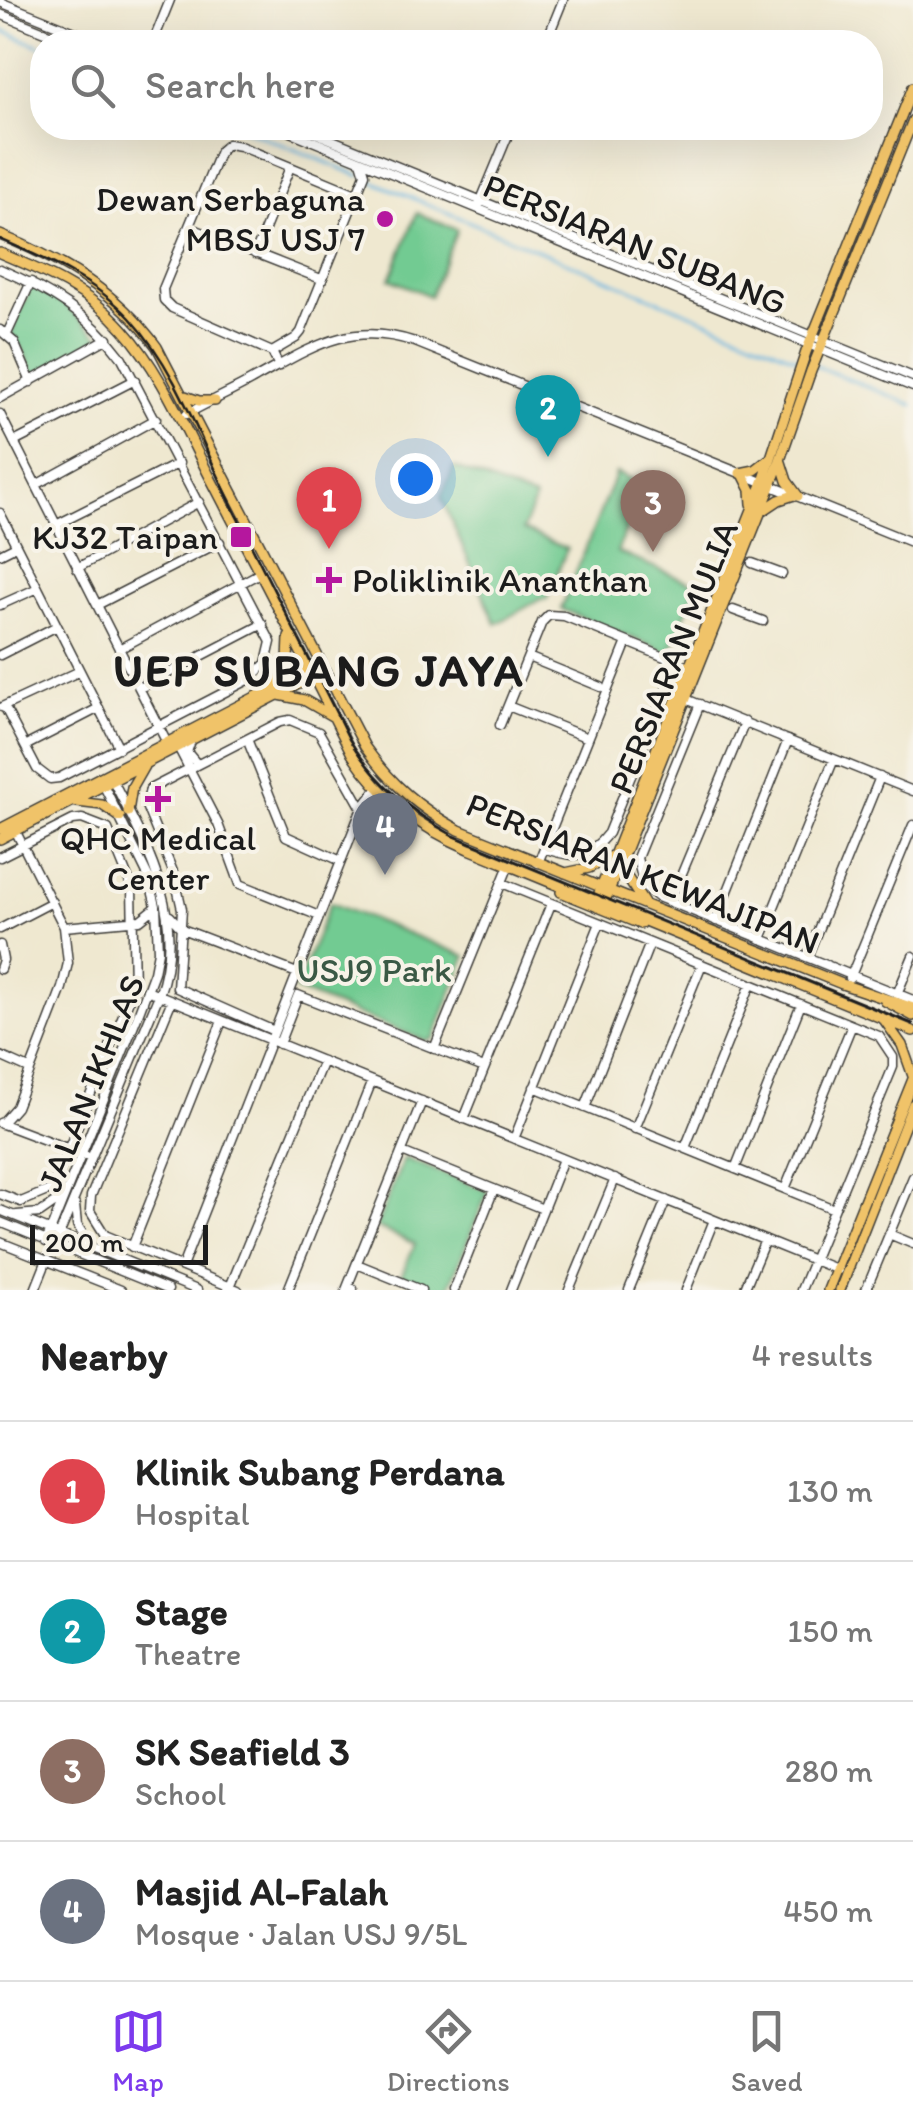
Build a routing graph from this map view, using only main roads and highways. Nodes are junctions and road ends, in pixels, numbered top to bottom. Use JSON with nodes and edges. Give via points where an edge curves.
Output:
{"nodes":[{"id":1,"x":913,"y":88,"type":"edge"},
{"id":2,"x":913,"y":120,"type":"edge"},
{"id":3,"x":0,"y":236,"type":"edge"},
{"id":4,"x":0,"y":254,"type":"edge"},
{"id":5,"x":805,"y":369,"type":"junction"},
{"id":6,"x":185,"y":396,"type":"junction"},
{"id":7,"x":199,"y":423,"type":"junction"},
{"id":8,"x":776,"y":458,"type":"junction"},
{"id":9,"x":756,"y":512,"type":"junction"},
{"id":10,"x":288,"y":629,"type":"junction"},
{"id":11,"x":323,"y":667,"type":"junction"},
{"id":12,"x":312,"y":673,"type":"junction"},
{"id":13,"x":277,"y":690,"type":"junction"},
{"id":14,"x":682,"y":697,"type":"junction"},
{"id":15,"x":334,"y":718,"type":"junction"},
{"id":16,"x":146,"y":763,"type":"junction"},
{"id":17,"x":106,"y":779,"type":"junction"},
{"id":18,"x":72,"y":802,"type":"junction"},
{"id":19,"x":13,"y":827,"type":"junction"},
{"id":20,"x":0,"y":829,"type":"edge"},
{"id":21,"x":0,"y":840,"type":"edge"},
{"id":22,"x":620,"y":852,"type":"junction"},
{"id":23,"x":515,"y":867,"type":"junction"},
{"id":24,"x":563,"y":873,"type":"junction"},
{"id":25,"x":605,"y":890,"type":"junction"},
{"id":26,"x":600,"y":902,"type":"junction"},
{"id":27,"x":648,"y":908,"type":"junction"},
{"id":28,"x":690,"y":939,"type":"junction"},
{"id":29,"x":879,"y":996,"type":"junction"},
{"id":30,"x":913,"y":1004,"type":"edge"},
{"id":31,"x":913,"y":1016,"type":"edge"},
{"id":32,"x":883,"y":1018,"type":"junction"},
{"id":33,"x":913,"y":1031,"type":"edge"},
{"id":34,"x":913,"y":1078,"type":"edge"},
{"id":35,"x":913,"y":1104,"type":"edge"},
{"id":36,"x":841,"y":1271,"type":"junction"},
{"id":37,"x":828,"y":1290,"type":"edge"},
{"id":38,"x":840,"y":1290,"type":"edge"}],
"edges":[{"from":1,"to":5,"type":"main road","via":[[809,344]]},
{"from":2,"to":5,"type":"main road","via":[[820,349]]},
{"from":3,"to":6,"type":"main road","name":"PERSIARAN KEWAJIPAN","via":[[56,258],[114,298],[158,348]]},
{"from":4,"to":10,"type":"main road","name":"PERSIARAN KEWAJIPAN","via":[[66,283],[108,313],[152,369]]},
{"from":5,"to":8,"type":"main road"},
{"from":6,"to":7,"type":"main road","name":"PERSIARAN KEWAJIPAN"},
{"from":6,"to":7,"type":"main road","via":[[215,401]]},
{"from":7,"to":11,"type":"main road","name":"PERSIARAN KEWAJIPAN"},
{"from":8,"to":9,"type":"main road"},
{"from":8,"to":9,"type":"main road","via":[[741,474]]},
{"from":8,"to":9,"type":"main road","via":[[796,496]]},
{"from":9,"to":14,"type":"main road","name":"PERSIARAN MULIA"},
{"from":9,"to":14,"type":"main road","name":"PERSIARAN MULIA"},
{"from":10,"to":12,"type":"main road","name":"PERSIARAN KEWAJIPAN"},
{"from":10,"to":13,"type":"main road","via":[[288,662]]},
{"from":11,"to":12,"type":"main road"},
{"from":11,"to":24,"type":"main road","name":"PERSIARAN KEWAJIPAN","via":[[365,746],[410,800],[458,830]]},
{"from":12,"to":13,"type":"main road"},
{"from":12,"to":15,"type":"main road","name":"PERSIARAN KEWAJIPAN"},
{"from":13,"to":15,"type":"main road"},
{"from":13,"to":16,"type":"main road"},
{"from":13,"to":17,"type":"main road","via":[[166,741]]},
{"from":14,"to":22,"type":"main road","name":"PERSIARAN MULIA"},
{"from":15,"to":23,"type":"main road","name":"PERSIARAN KEWAJIPAN","via":[[378,788],[422,826]]},
{"from":16,"to":17,"type":"main road"},
{"from":16,"to":18,"type":"main road","via":[[124,814]]},
{"from":17,"to":18,"type":"main road"},
{"from":17,"to":19,"type":"main road"},
{"from":18,"to":19,"type":"main road"},
{"from":19,"to":20,"type":"main road"},
{"from":19,"to":21,"type":"main road"},
{"from":22,"to":24,"type":"main road"},
{"from":22,"to":25,"type":"main road","name":"PERSIARAN MULIA"},
{"from":22,"to":27,"type":"main road","via":[[626,877]]},
{"from":23,"to":26,"type":"main road","name":"PERSIARAN KEWAJIPAN"},
{"from":23,"to":28,"type":"main road","name":"PERSIARAN KEWAJIPAN","via":[[583,902]]},
{"from":24,"to":25,"type":"main road","name":"PERSIARAN KEWAJIPAN"},
{"from":25,"to":26,"type":"main road","name":"PERSIARAN MULIA"},
{"from":25,"to":27,"type":"main road","name":"PERSIARAN KEWAJIPAN"},
{"from":26,"to":28,"type":"main road","name":"PERSIARAN KEWAJIPAN"},
{"from":27,"to":29,"type":"main road","name":"PERSIARAN KEWAJIPAN"},
{"from":28,"to":32,"type":"main road","name":"PERSIARAN KEWAJIPAN"},
{"from":29,"to":30,"type":"main road","name":"PERSIARAN KEWAJIPAN"},
{"from":29,"to":31,"type":"main road"},
{"from":32,"to":33,"type":"main road","name":"PERSIARAN KEWAJIPAN"},
{"from":32,"to":34,"type":"main road"},
{"from":34,"to":36,"type":"main road"},
{"from":35,"to":36,"type":"main road"},
{"from":36,"to":37,"type":"main road"},
{"from":36,"to":38,"type":"main road"}]}
